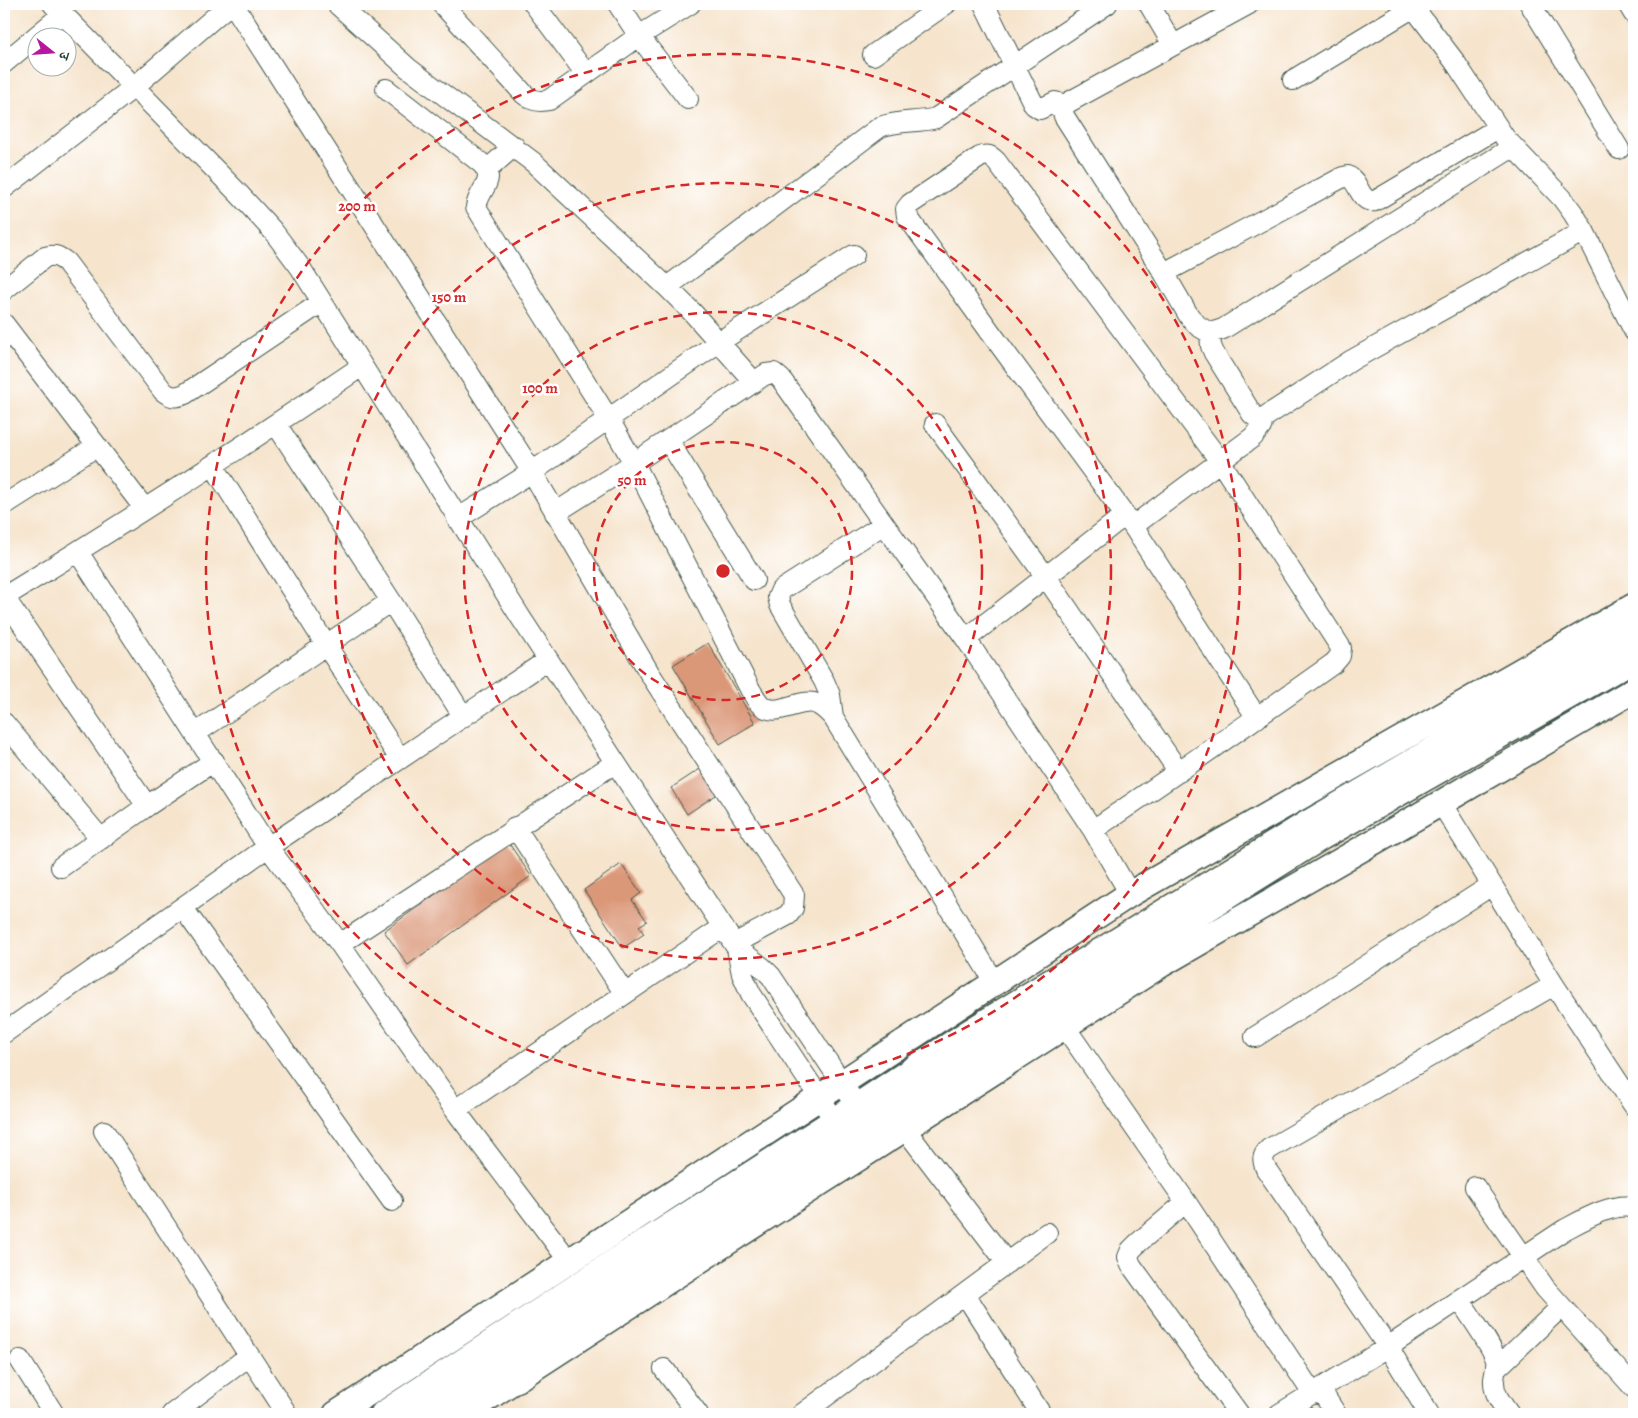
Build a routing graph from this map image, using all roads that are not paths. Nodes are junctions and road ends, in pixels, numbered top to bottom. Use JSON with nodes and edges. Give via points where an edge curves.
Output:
{"nodes":[{"id":1,"x":232,"y":4,"type":"edge"},
{"id":2,"x":337,"y":4,"type":"edge"},
{"id":3,"x":442,"y":4,"type":"edge"},
{"id":4,"x":534,"y":4,"type":"edge"},
{"id":5,"x":618,"y":4,"type":"edge"},
{"id":6,"x":690,"y":4,"type":"edge"},
{"id":7,"x":946,"y":4,"type":"edge"},
{"id":8,"x":984,"y":4,"type":"edge"},
{"id":9,"x":1107,"y":4,"type":"edge"},
{"id":10,"x":1149,"y":4,"type":"edge"},
{"id":11,"x":1248,"y":4,"type":"edge"},
{"id":12,"x":1530,"y":4,"type":"edge"},
{"id":13,"x":1628,"y":4,"type":"edge"},
{"id":14,"x":1412,"y":5,"type":"edge"},
{"id":15,"x":58,"y":9,"type":"edge"},
{"id":16,"x":1634,"y":14,"type":"edge"},
{"id":17,"x":639,"y":36,"type":"junction"},
{"id":18,"x":1172,"y":45,"type":"junction"},
{"id":19,"x":873,"y":55,"type":"dead end"},
{"id":20,"x":4,"y":63,"type":"edge"},
{"id":21,"x":1014,"y":64,"type":"junction"},
{"id":22,"x":586,"y":74,"type":"junction"},
{"id":23,"x":1293,"y":80,"type":"dead end"},
{"id":24,"x":134,"y":87,"type":"junction"},
{"id":25,"x":386,"y":89,"type":"dead end"},
{"id":26,"x":688,"y":99,"type":"dead end"},
{"id":27,"x":1062,"y":110,"type":"junction"},
{"id":28,"x":1498,"y":128,"type":"junction"},
{"id":29,"x":514,"y":146,"type":"junction"},
{"id":30,"x":1513,"y":147,"type":"junction"},
{"id":31,"x":1618,"y":149,"type":"dead end"},
{"id":32,"x":487,"y":170,"type":"junction"},
{"id":33,"x":4,"y":188,"type":"edge"},
{"id":34,"x":1584,"y":231,"type":"junction"},
{"id":35,"x":854,"y":254,"type":"dead end"},
{"id":36,"x":1164,"y":273,"type":"junction"},
{"id":37,"x":667,"y":287,"type":"junction"},
{"id":38,"x":4,"y":290,"type":"edge"},
{"id":39,"x":322,"y":302,"type":"junction"},
{"id":40,"x":4,"y":324,"type":"edge"},
{"id":41,"x":1634,"y":331,"type":"edge"},
{"id":42,"x":1210,"y":333,"type":"junction"},
{"id":43,"x":719,"y":342,"type":"junction"},
{"id":44,"x":362,"y":366,"type":"junction"},
{"id":45,"x":754,"y":382,"type":"junction"},
{"id":46,"x":608,"y":418,"type":"junction"},
{"id":47,"x":1262,"y":418,"type":"junction"},
{"id":48,"x":276,"y":424,"type":"junction"},
{"id":49,"x":935,"y":424,"type":"dead end"},
{"id":50,"x":668,"y":440,"type":"junction"},
{"id":51,"x":97,"y":446,"type":"junction"},
{"id":52,"x":1220,"y":461,"type":"junction"},
{"id":53,"x":634,"y":463,"type":"junction"},
{"id":54,"x":213,"y":464,"type":"junction"},
{"id":55,"x":532,"y":472,"type":"junction"},
{"id":56,"x":4,"y":506,"type":"edge"},
{"id":57,"x":144,"y":508,"type":"junction"},
{"id":58,"x":555,"y":513,"type":"junction"},
{"id":59,"x":457,"y":519,"type":"junction"},
{"id":60,"x":1129,"y":520,"type":"junction"},
{"id":61,"x":884,"y":524,"type":"junction"},
{"id":62,"x":78,"y":552,"type":"junction"},
{"id":63,"x":1046,"y":577,"type":"junction"},
{"id":64,"x":754,"y":580,"type":"dead end"},
{"id":65,"x":4,"y":597,"type":"edge"},
{"id":66,"x":391,"y":602,"type":"junction"},
{"id":67,"x":1634,"y":606,"type":"edge"},
{"id":68,"x":1634,"y":632,"type":"edge"},
{"id":69,"x":966,"y":639,"type":"junction"},
{"id":70,"x":326,"y":645,"type":"junction"},
{"id":71,"x":1634,"y":659,"type":"edge"},
{"id":72,"x":548,"y":660,"type":"junction"},
{"id":73,"x":1634,"y":690,"type":"edge"},
{"id":74,"x":463,"y":716,"type":"junction"},
{"id":75,"x":833,"y":717,"type":"junction"},
{"id":76,"x":1257,"y":718,"type":"junction"},
{"id":77,"x":4,"y":723,"type":"edge"},
{"id":78,"x":196,"y":733,"type":"junction"},
{"id":79,"x":400,"y":759,"type":"junction"},
{"id":80,"x":214,"y":761,"type":"junction"},
{"id":81,"x":615,"y":763,"type":"junction"},
{"id":82,"x":1179,"y":772,"type":"junction"},
{"id":83,"x":1441,"y":803,"type":"junction"},
{"id":84,"x":147,"y":806,"type":"junction"},
{"id":85,"x":515,"y":827,"type":"junction"},
{"id":86,"x":1093,"y":830,"type":"junction"},
{"id":87,"x":101,"y":839,"type":"junction"},
{"id":88,"x":268,"y":847,"type":"junction"},
{"id":89,"x":62,"y":867,"type":"dead end"},
{"id":90,"x":1492,"y":885,"type":"junction"},
{"id":91,"x":1130,"y":894,"type":"junction"},
{"id":92,"x":183,"y":908,"type":"junction"},
{"id":93,"x":723,"y":927,"type":"junction"},
{"id":94,"x":340,"y":944,"type":"junction"},
{"id":95,"x":736,"y":946,"type":"junction"},
{"id":96,"x":995,"y":983,"type":"junction"},
{"id":97,"x":1554,"y":985,"type":"junction"},
{"id":98,"x":625,"y":994,"type":"junction"},
{"id":99,"x":1065,"y":1027,"type":"junction"},
{"id":100,"x":4,"y":1033,"type":"edge"},
{"id":101,"x":1256,"y":1036,"type":"dead end"},
{"id":102,"x":841,"y":1082,"type":"junction"},
{"id":103,"x":818,"y":1097,"type":"junction"},
{"id":104,"x":1634,"y":1106,"type":"edge"},
{"id":105,"x":455,"y":1110,"type":"junction"},
{"id":106,"x":870,"y":1125,"type":"junction"},
{"id":107,"x":905,"y":1129,"type":"junction"},
{"id":108,"x":104,"y":1131,"type":"dead end"},
{"id":109,"x":846,"y":1139,"type":"junction"},
{"id":110,"x":1475,"y":1187,"type":"dead end"},
{"id":111,"x":392,"y":1201,"type":"dead end"},
{"id":112,"x":1186,"y":1202,"type":"junction"},
{"id":113,"x":1634,"y":1208,"type":"edge"},
{"id":114,"x":1047,"y":1233,"type":"dead end"},
{"id":115,"x":1524,"y":1257,"type":"junction"},
{"id":116,"x":569,"y":1261,"type":"junction"},
{"id":117,"x":1007,"y":1263,"type":"junction"},
{"id":118,"x":965,"y":1294,"type":"junction"},
{"id":119,"x":1460,"y":1300,"type":"junction"},
{"id":120,"x":1561,"y":1308,"type":"junction"},
{"id":121,"x":1388,"y":1347,"type":"junction"},
{"id":122,"x":249,"y":1356,"type":"junction"},
{"id":123,"x":20,"y":1360,"type":"dead end"},
{"id":124,"x":664,"y":1369,"type":"dead end"},
{"id":125,"x":1496,"y":1369,"type":"junction"},
{"id":126,"x":1634,"y":1388,"type":"edge"},
{"id":127,"x":1316,"y":1391,"type":"junction"},
{"id":128,"x":469,"y":1413,"type":"edge"},
{"id":129,"x":54,"y":1414,"type":"edge"},
{"id":130,"x":172,"y":1414,"type":"edge"},
{"id":131,"x":287,"y":1414,"type":"edge"},
{"id":132,"x":336,"y":1414,"type":"edge"},
{"id":133,"x":383,"y":1414,"type":"edge"},
{"id":134,"x":422,"y":1414,"type":"edge"},
{"id":135,"x":698,"y":1414,"type":"edge"},
{"id":136,"x":802,"y":1414,"type":"edge"},
{"id":137,"x":1041,"y":1414,"type":"edge"},
{"id":138,"x":1239,"y":1414,"type":"edge"},
{"id":139,"x":1279,"y":1414,"type":"edge"},
{"id":140,"x":1336,"y":1414,"type":"edge"},
{"id":141,"x":1429,"y":1414,"type":"edge"},
{"id":142,"x":1509,"y":1414,"type":"edge"}],
"edges":[{"from":1,"to":24,"type":"street"},
{"from":1,"to":55,"type":"street"},
{"from":2,"to":29,"type":"street","via":[[408,68]]},
{"from":3,"to":22,"type":"street","via":[[531,100],[550,100]]},
{"from":4,"to":22,"type":"street"},
{"from":5,"to":17,"type":"street"},
{"from":6,"to":17,"type":"street"},
{"from":7,"to":19,"type":"street"},
{"from":8,"to":21,"type":"street"},
{"from":9,"to":21,"type":"street"},
{"from":10,"to":18,"type":"street"},
{"from":11,"to":18,"type":"street"},
{"from":12,"to":31,"type":"street"},
{"from":13,"to":16,"type":"street"},
{"from":14,"to":23,"type":"street"},
{"from":14,"to":28,"type":"street","via":[[1456,62]]},
{"from":15,"to":20,"type":"street"},
{"from":15,"to":24,"type":"street"},
{"from":17,"to":22,"type":"street"},
{"from":17,"to":26,"type":"street"},
{"from":18,"to":27,"type":"street","via":[[1069,102]]},
{"from":21,"to":27,"type":"street","via":[[1037,108],[1055,102]]},
{"from":21,"to":37,"type":"street","via":[[936,118],[880,127]]},
{"from":24,"to":33,"type":"street"},
{"from":24,"to":39,"type":"street","via":[[273,231]]},
{"from":25,"to":32,"type":"street"},
{"from":27,"to":36,"type":"street"},
{"from":28,"to":30,"type":"street"},
{"from":28,"to":36,"type":"street","via":[[1375,201],[1363,197],[1352,178],[1342,177]]},
{"from":29,"to":32,"type":"street"},
{"from":29,"to":37,"type":"street"},
{"from":30,"to":34,"type":"street","via":[[1562,198]]},
{"from":30,"to":42,"type":"street","via":[[1223,329]]},
{"from":32,"to":46,"type":"street","via":[[487,184],[476,207]]},
{"from":34,"to":41,"type":"street"},
{"from":34,"to":47,"type":"street","via":[[1352,360]]},
{"from":35,"to":43,"type":"street"},
{"from":36,"to":42,"type":"street","via":[[1189,316]]},
{"from":37,"to":43,"type":"street"},
{"from":38,"to":39,"type":"street","via":[[45,257],[59,257],[163,391],[178,397]]},
{"from":39,"to":44,"type":"street"},
{"from":40,"to":51,"type":"street"},
{"from":42,"to":47,"type":"street","via":[[1211,346],[1219,361],[1252,414]]},
{"from":43,"to":45,"type":"street"},
{"from":43,"to":46,"type":"street"},
{"from":44,"to":48,"type":"street"},
{"from":44,"to":59,"type":"street"},
{"from":45,"to":50,"type":"street"},
{"from":45,"to":61,"type":"street","via":[[774,373],[782,379]]},
{"from":46,"to":53,"type":"street"},
{"from":46,"to":55,"type":"street"},
{"from":47,"to":52,"type":"street","via":[[1261,427],[1252,438]]},
{"from":48,"to":54,"type":"street"},
{"from":48,"to":66,"type":"street"},
{"from":49,"to":63,"type":"street"},
{"from":50,"to":53,"type":"street"},
{"from":50,"to":64,"type":"street"},
{"from":51,"to":56,"type":"street"},
{"from":51,"to":57,"type":"street"},
{"from":52,"to":60,"type":"street"},
{"from":52,"to":60,"type":"street","via":[[996,161],[991,155],[980,157],[910,204],[906,209],[907,216]]},
{"from":52,"to":76,"type":"street","via":[[1341,648],[1334,664]]},
{"from":53,"to":58,"type":"street"},
{"from":53,"to":75,"type":"street","via":[[761,705],[781,709],[812,702]]},
{"from":54,"to":57,"type":"street"},
{"from":54,"to":70,"type":"street"},
{"from":55,"to":58,"type":"street"},
{"from":55,"to":59,"type":"street"},
{"from":57,"to":62,"type":"street"},
{"from":58,"to":95,"type":"street","via":[[650,674],[794,895],[793,908],[788,915]]},
{"from":59,"to":72,"type":"street"},
{"from":60,"to":63,"type":"street"},
{"from":60,"to":76,"type":"street"},
{"from":61,"to":69,"type":"street"},
{"from":61,"to":75,"type":"street","via":[[781,590],[778,597],[824,681]]},
{"from":62,"to":65,"type":"street"},
{"from":62,"to":78,"type":"street"},
{"from":63,"to":69,"type":"street"},
{"from":63,"to":82,"type":"street"},
{"from":65,"to":84,"type":"street"},
{"from":66,"to":70,"type":"street"},
{"from":66,"to":74,"type":"street"},
{"from":67,"to":91,"type":"main road"},
{"from":68,"to":106,"type":"main road","via":[[1308,823],[968,1033]]},
{"from":69,"to":86,"type":"street"},
{"from":70,"to":78,"type":"street"},
{"from":70,"to":79,"type":"street"},
{"from":71,"to":106,"type":"main road","via":[[1322,836],[983,1049]]},
{"from":72,"to":74,"type":"street"},
{"from":72,"to":81,"type":"street"},
{"from":73,"to":83,"type":"main road"},
{"from":74,"to":79,"type":"street"},
{"from":75,"to":96,"type":"street"},
{"from":76,"to":82,"type":"street"},
{"from":77,"to":87,"type":"street"},
{"from":78,"to":80,"type":"street"},
{"from":79,"to":88,"type":"street"},
{"from":80,"to":84,"type":"street"},
{"from":80,"to":88,"type":"street"},
{"from":81,"to":85,"type":"street"},
{"from":81,"to":93,"type":"street"},
{"from":82,"to":86,"type":"street"},
{"from":83,"to":90,"type":"street"},
{"from":83,"to":99,"type":"main road","via":[[1162,964]]},
{"from":84,"to":87,"type":"street"},
{"from":85,"to":94,"type":"street"},
{"from":85,"to":98,"type":"street"},
{"from":86,"to":91,"type":"street"},
{"from":87,"to":89,"type":"street"},
{"from":88,"to":92,"type":"street"},
{"from":88,"to":94,"type":"street"},
{"from":90,"to":97,"type":"street"},
{"from":90,"to":101,"type":"street"},
{"from":91,"to":96,"type":"main road"},
{"from":92,"to":100,"type":"street"},
{"from":92,"to":111,"type":"street"},
{"from":93,"to":95,"type":"street"},
{"from":93,"to":98,"type":"street"},
{"from":94,"to":105,"type":"street"},
{"from":95,"to":102,"type":"street","via":[[771,976]]},
{"from":95,"to":103,"type":"street","via":[[746,984]]},
{"from":96,"to":102,"type":"main road"},
{"from":97,"to":104,"type":"street"},
{"from":97,"to":121,"type":"street","via":[[1264,1154],[1266,1169]]},
{"from":98,"to":105,"type":"street"},
{"from":99,"to":107,"type":"main road"},
{"from":99,"to":112,"type":"street"},
{"from":102,"to":103,"type":"main road"},
{"from":102,"to":106,"type":"street"},
{"from":103,"to":109,"type":"street"},
{"from":103,"to":116,"type":"main road"},
{"from":105,"to":116,"type":"street"},
{"from":106,"to":107,"type":"main road"},
{"from":106,"to":109,"type":"main road"},
{"from":106,"to":109,"type":"main road"},
{"from":107,"to":117,"type":"street"},
{"from":108,"to":122,"type":"street"},
{"from":109,"to":128,"type":"main road"},
{"from":109,"to":133,"type":"main road","via":[[617,1260]]},
{"from":109,"to":134,"type":"main road"},
{"from":110,"to":115,"type":"street"},
{"from":112,"to":127,"type":"street"},
{"from":112,"to":138,"type":"street","via":[[1138,1243],[1128,1256],[1131,1265]]},
{"from":113,"to":115,"type":"street","via":[[1618,1207],[1586,1218]]},
{"from":114,"to":117,"type":"street"},
{"from":115,"to":119,"type":"street"},
{"from":115,"to":120,"type":"street"},
{"from":116,"to":132,"type":"main road"},
{"from":117,"to":118,"type":"street"},
{"from":118,"to":136,"type":"street"},
{"from":118,"to":137,"type":"street"},
{"from":119,"to":121,"type":"street"},
{"from":119,"to":125,"type":"street","via":[[1491,1350]]},
{"from":120,"to":125,"type":"street"},
{"from":120,"to":126,"type":"street"},
{"from":121,"to":127,"type":"street"},
{"from":121,"to":141,"type":"street"},
{"from":122,"to":130,"type":"street"},
{"from":122,"to":131,"type":"street"},
{"from":123,"to":129,"type":"street"},
{"from":124,"to":135,"type":"street"},
{"from":125,"to":142,"type":"street","via":[[1494,1383],[1498,1399]]},
{"from":127,"to":139,"type":"street"},
{"from":127,"to":140,"type":"street"}]}
